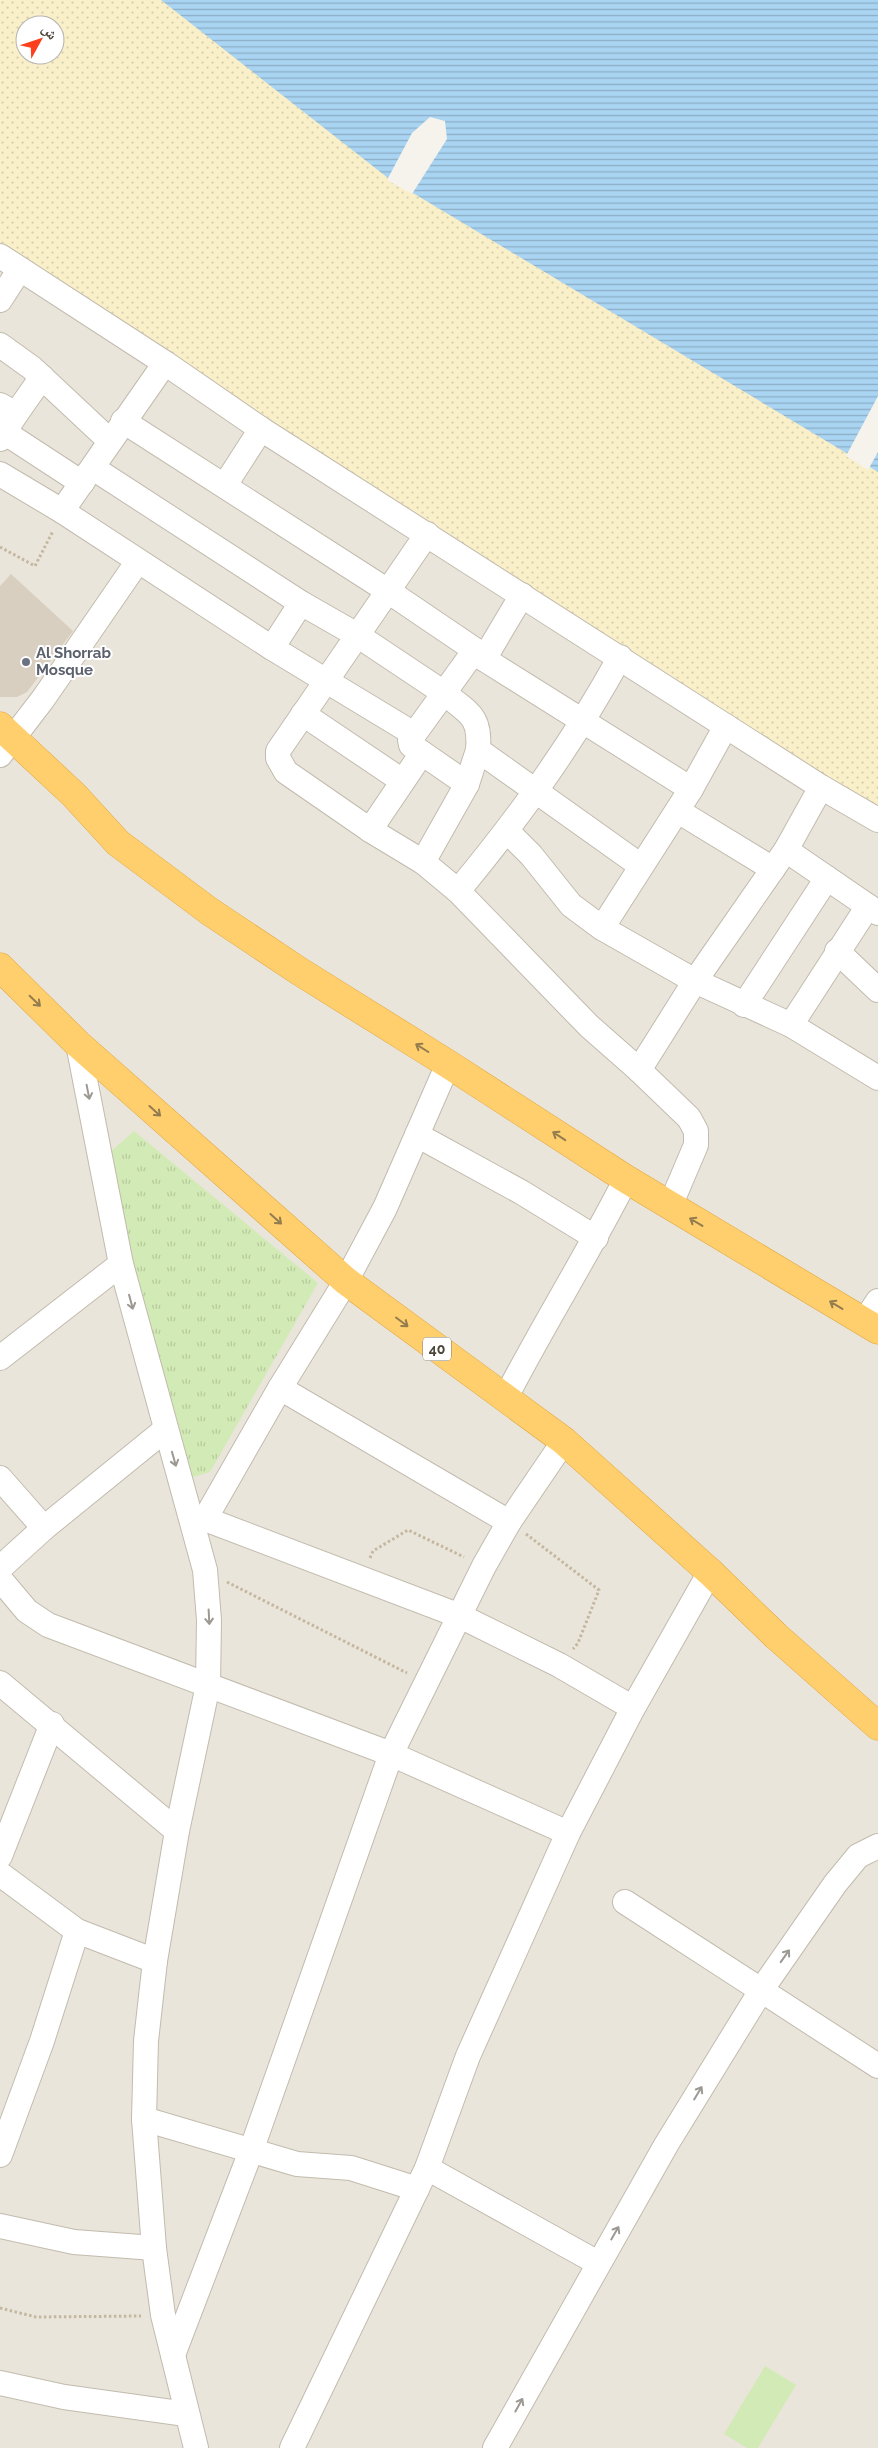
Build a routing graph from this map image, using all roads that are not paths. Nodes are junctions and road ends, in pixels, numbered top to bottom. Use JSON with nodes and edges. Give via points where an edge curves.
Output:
{"nodes":[{"id":1,"x":0,"y":256,"type":"edge"},
{"id":2,"x":20,"y":269,"type":"junction"},
{"id":3,"x":0,"y":300,"type":"edge"},
{"id":4,"x":0,"y":345,"type":"edge"},
{"id":5,"x":165,"y":363,"type":"junction"},
{"id":6,"x":42,"y":376,"type":"junction"},
{"id":7,"x":123,"y":421,"type":"junction"},
{"id":8,"x":5,"y":422,"type":"edge"},
{"id":9,"x":261,"y":429,"type":"junction"},
{"id":10,"x":110,"y":441,"type":"junction"},
{"id":11,"x":0,"y":474,"type":"edge"},
{"id":12,"x":88,"y":475,"type":"junction"},
{"id":13,"x":225,"y":485,"type":"junction"},
{"id":14,"x":62,"y":512,"type":"junction"},
{"id":15,"x":427,"y":534,"type":"junction"},
{"id":16,"x":138,"y":561,"type":"junction"},
{"id":17,"x":388,"y":591,"type":"junction"},
{"id":18,"x":522,"y":595,"type":"junction"},
{"id":19,"x":301,"y":604,"type":"junction"},
{"id":20,"x":357,"y":635,"type":"junction"},
{"id":21,"x":272,"y":648,"type":"junction"},
{"id":22,"x":479,"y":654,"type":"junction"},
{"id":23,"x":620,"y":657,"type":"junction"},
{"id":24,"x":328,"y":680,"type":"junction"},
{"id":25,"x":444,"y":693,"type":"junction"},
{"id":26,"x":303,"y":714,"type":"junction"},
{"id":27,"x":584,"y":721,"type":"junction"},
{"id":28,"x":726,"y":726,"type":"junction"},
{"id":29,"x":4,"y":740,"type":"edge"},
{"id":30,"x":418,"y":743,"type":"junction"},
{"id":31,"x":478,"y":750,"type":"junction"},
{"id":32,"x":401,"y":780,"type":"junction"},
{"id":33,"x":467,"y":784,"type":"junction"},
{"id":34,"x":821,"y":787,"type":"junction"},
{"id":35,"x":691,"y":789,"type":"junction"},
{"id":36,"x":536,"y":792,"type":"junction"},
{"id":37,"x":678,"y":811,"type":"junction"},
{"id":38,"x":878,"y":820,"type":"edge"},
{"id":39,"x":370,"y":830,"type":"junction"},
{"id":40,"x":507,"y":831,"type":"junction"},
{"id":41,"x":779,"y":860,"type":"junction"},
{"id":42,"x":423,"y":862,"type":"junction"},
{"id":43,"x":641,"y":866,"type":"junction"},
{"id":44,"x":827,"y":878,"type":"junction"},
{"id":45,"x":458,"y":891,"type":"junction"},
{"id":46,"x":873,"y":910,"type":"edge"},
{"id":47,"x":602,"y":928,"type":"junction"},
{"id":48,"x":837,"y":951,"type":"junction"},
{"id":49,"x":0,"y":967,"type":"edge"},
{"id":50,"x":695,"y":981,"type":"junction"},
{"id":51,"x":878,"y":990,"type":"edge"},
{"id":52,"x":744,"y":1005,"type":"junction"},
{"id":53,"x":791,"y":1025,"type":"junction"},
{"id":54,"x":78,"y":1044,"type":"junction"},
{"id":55,"x":448,"y":1064,"type":"junction"},
{"id":56,"x":639,"y":1070,"type":"junction"},
{"id":57,"x":878,"y":1078,"type":"edge"},
{"id":58,"x":417,"y":1135,"type":"junction"},
{"id":59,"x":626,"y":1179,"type":"junction"},
{"id":60,"x":670,"y":1206,"type":"junction"},
{"id":61,"x":596,"y":1238,"type":"junction"},
{"id":62,"x":121,"y":1264,"type":"junction"},
{"id":63,"x":346,"y":1281,"type":"junction"},
{"id":64,"x":873,"y":1318,"type":"edge"},
{"id":65,"x":1,"y":1354,"type":"edge"},
{"id":66,"x":280,"y":1388,"type":"junction"},
{"id":67,"x":505,"y":1399,"type":"junction"},
{"id":68,"x":166,"y":1430,"type":"junction"},
{"id":69,"x":564,"y":1441,"type":"junction"},
{"id":70,"x":0,"y":1478,"type":"edge"},
{"id":71,"x":198,"y":1518,"type":"junction"},
{"id":72,"x":509,"y":1522,"type":"junction"},
{"id":73,"x":44,"y":1528,"type":"junction"},
{"id":74,"x":0,"y":1568,"type":"edge"},
{"id":75,"x":710,"y":1572,"type":"junction"},
{"id":76,"x":0,"y":1578,"type":"edge"},
{"id":77,"x":460,"y":1616,"type":"junction"},
{"id":78,"x":0,"y":1682,"type":"edge"},
{"id":79,"x":208,"y":1685,"type":"junction"},
{"id":80,"x":633,"y":1708,"type":"junction"},
{"id":81,"x":52,"y":1724,"type":"junction"},
{"id":82,"x":878,"y":1726,"type":"edge"},
{"id":83,"x":391,"y":1754,"type":"junction"},
{"id":84,"x":177,"y":1831,"type":"junction"},
{"id":85,"x":568,"y":1832,"type":"junction"},
{"id":86,"x":878,"y":1846,"type":"edge"},
{"id":87,"x":0,"y":1856,"type":"edge"},
{"id":88,"x":0,"y":1874,"type":"edge"},
{"id":89,"x":625,"y":1902,"type":"dead end"},
{"id":90,"x":76,"y":1931,"type":"junction"},
{"id":91,"x":155,"y":1961,"type":"junction"},
{"id":92,"x":762,"y":1989,"type":"junction"},
{"id":93,"x":878,"y":2066,"type":"edge"},
{"id":94,"x":144,"y":2119,"type":"junction"},
{"id":95,"x":251,"y":2151,"type":"junction"},
{"id":96,"x":0,"y":2155,"type":"edge"},
{"id":97,"x":422,"y":2179,"type":"junction"},
{"id":98,"x":0,"y":2226,"type":"edge"},
{"id":99,"x":154,"y":2248,"type":"junction"},
{"id":100,"x":598,"y":2263,"type":"junction"},
{"id":101,"x":173,"y":2355,"type":"junction"},
{"id":102,"x":0,"y":2383,"type":"edge"},
{"id":103,"x":186,"y":2414,"type":"junction"},
{"id":104,"x":196,"y":2448,"type":"edge"},
{"id":105,"x":292,"y":2448,"type":"edge"},
{"id":106,"x":495,"y":2448,"type":"edge"}],
"edges":[{"from":1,"to":2,"type":"street"},
{"from":2,"to":3,"type":"street"},
{"from":2,"to":5,"type":"street"},
{"from":4,"to":6,"type":"street"},
{"from":5,"to":7,"type":"street"},
{"from":5,"to":9,"type":"street"},
{"from":6,"to":8,"type":"street"},
{"from":6,"to":10,"type":"street"},
{"from":7,"to":10,"type":"street"},
{"from":7,"to":13,"type":"street"},
{"from":8,"to":12,"type":"street"},
{"from":9,"to":13,"type":"street"},
{"from":9,"to":15,"type":"street"},
{"from":10,"to":12,"type":"street"},
{"from":11,"to":14,"type":"street"},
{"from":12,"to":14,"type":"street"},
{"from":12,"to":19,"type":"street"},
{"from":13,"to":17,"type":"street"},
{"from":14,"to":16,"type":"street"},
{"from":15,"to":17,"type":"street"},
{"from":15,"to":18,"type":"street"},
{"from":16,"to":21,"type":"street"},
{"from":16,"to":29,"type":"street","via":[[44,699]]},
{"from":17,"to":20,"type":"street"},
{"from":17,"to":22,"type":"street"},
{"from":18,"to":22,"type":"street"},
{"from":18,"to":23,"type":"street"},
{"from":19,"to":20,"type":"street"},
{"from":19,"to":21,"type":"street"},
{"from":20,"to":24,"type":"street"},
{"from":20,"to":25,"type":"street"},
{"from":21,"to":24,"type":"street"},
{"from":22,"to":25,"type":"street"},
{"from":22,"to":27,"type":"street"},
{"from":23,"to":27,"type":"street"},
{"from":23,"to":28,"type":"street"},
{"from":24,"to":26,"type":"street"},
{"from":24,"to":30,"type":"street"},
{"from":25,"to":30,"type":"street"},
{"from":25,"to":31,"type":"street","via":[[477,722],[480,731]]},
{"from":26,"to":32,"type":"street"},
{"from":26,"to":39,"type":"street","via":[[278,751],[280,766]]},
{"from":27,"to":35,"type":"street"},
{"from":27,"to":36,"type":"street"},
{"from":28,"to":34,"type":"street"},
{"from":28,"to":35,"type":"street"},
{"from":55,"to":29,"type":"highway","one_way":true,"via":[[209,911],[125,849],[74,795]]},
{"from":30,"to":32,"type":"street"},
{"from":30,"to":33,"type":"street"},
{"from":31,"to":33,"type":"street"},
{"from":31,"to":36,"type":"street"},
{"from":32,"to":39,"type":"street"},
{"from":33,"to":42,"type":"street"},
{"from":34,"to":38,"type":"street"},
{"from":34,"to":41,"type":"street"},
{"from":35,"to":37,"type":"street"},
{"from":36,"to":40,"type":"street"},
{"from":36,"to":43,"type":"street"},
{"from":37,"to":41,"type":"street"},
{"from":37,"to":43,"type":"street"},
{"from":39,"to":42,"type":"street"},
{"from":40,"to":45,"type":"street"},
{"from":40,"to":47,"type":"street","via":[[565,899]]},
{"from":41,"to":44,"type":"street"},
{"from":41,"to":50,"type":"street"},
{"from":42,"to":45,"type":"street"},
{"from":43,"to":47,"type":"street"},
{"from":44,"to":46,"type":"street"},
{"from":44,"to":52,"type":"street"},
{"from":45,"to":56,"type":"street","via":[[569,1006]]},
{"from":46,"to":48,"type":"street"},
{"from":47,"to":50,"type":"street"},
{"from":48,"to":51,"type":"street"},
{"from":48,"to":53,"type":"street"},
{"from":49,"to":54,"type":"highway","number":"40","one_way":true},
{"from":50,"to":52,"type":"street"},
{"from":50,"to":56,"type":"street"},
{"from":52,"to":53,"type":"street"},
{"from":53,"to":57,"type":"street"},
{"from":54,"to":62,"type":"street","one_way":true},
{"from":54,"to":63,"type":"highway","number":"40","one_way":true},
{"from":55,"to":58,"type":"street"},
{"from":59,"to":55,"type":"highway","one_way":true},
{"from":56,"to":60,"type":"street","via":[[689,1118],[696,1131],[693,1156]]},
{"from":58,"to":61,"type":"street"},
{"from":58,"to":63,"type":"street","via":[[385,1208]]},
{"from":59,"to":60,"type":"highway"},
{"from":59,"to":61,"type":"street"},
{"from":64,"to":60,"type":"highway","one_way":true},
{"from":61,"to":67,"type":"street"},
{"from":62,"to":65,"type":"street"},
{"from":62,"to":68,"type":"street","one_way":true},
{"from":63,"to":66,"type":"street"},
{"from":63,"to":67,"type":"highway","number":"40","one_way":true},
{"from":66,"to":71,"type":"street"},
{"from":66,"to":72,"type":"street"},
{"from":67,"to":69,"type":"highway","number":"40"},
{"from":68,"to":71,"type":"street","one_way":true},
{"from":68,"to":73,"type":"street"},
{"from":69,"to":72,"type":"street"},
{"from":69,"to":75,"type":"highway","number":"40"},
{"from":70,"to":73,"type":"street"},
{"from":71,"to":77,"type":"street"},
{"from":71,"to":79,"type":"street","one_way":true,"via":[[209,1620]]},
{"from":72,"to":77,"type":"street"},
{"from":73,"to":74,"type":"street"},
{"from":75,"to":80,"type":"street"},
{"from":75,"to":82,"type":"highway","number":"40","via":[[776,1636]]},
{"from":76,"to":79,"type":"street","via":[[27,1610],[48,1625]]},
{"from":77,"to":80,"type":"street","via":[[559,1665]]},
{"from":77,"to":83,"type":"street"},
{"from":78,"to":81,"type":"street"},
{"from":79,"to":83,"type":"street"},
{"from":79,"to":84,"type":"street"},
{"from":80,"to":85,"type":"street"},
{"from":81,"to":84,"type":"street"},
{"from":81,"to":87,"type":"street"},
{"from":83,"to":85,"type":"street"},
{"from":83,"to":95,"type":"street"},
{"from":84,"to":91,"type":"street"},
{"from":85,"to":97,"type":"street","via":[[468,2056]]},
{"from":92,"to":86,"type":"street","one_way":true,"via":[[835,1884],[858,1856]]},
{"from":88,"to":90,"type":"street"},
{"from":89,"to":92,"type":"street"},
{"from":90,"to":91,"type":"street"},
{"from":90,"to":96,"type":"street","via":[[42,2041]]},
{"from":91,"to":94,"type":"street","via":[[146,2042]]},
{"from":92,"to":93,"type":"street"},
{"from":100,"to":92,"type":"street","one_way":true},
{"from":94,"to":95,"type":"street"},
{"from":94,"to":99,"type":"street"},
{"from":95,"to":97,"type":"street","via":[[304,2165],[351,2168]]},
{"from":95,"to":101,"type":"street"},
{"from":97,"to":100,"type":"street"},
{"from":97,"to":105,"type":"street"},
{"from":98,"to":99,"type":"street","via":[[74,2242]]},
{"from":99,"to":101,"type":"street","via":[[163,2315]]},
{"from":106,"to":100,"type":"street","one_way":true},
{"from":101,"to":103,"type":"street"},
{"from":102,"to":103,"type":"street","via":[[64,2397]]},
{"from":103,"to":104,"type":"street"}]}
